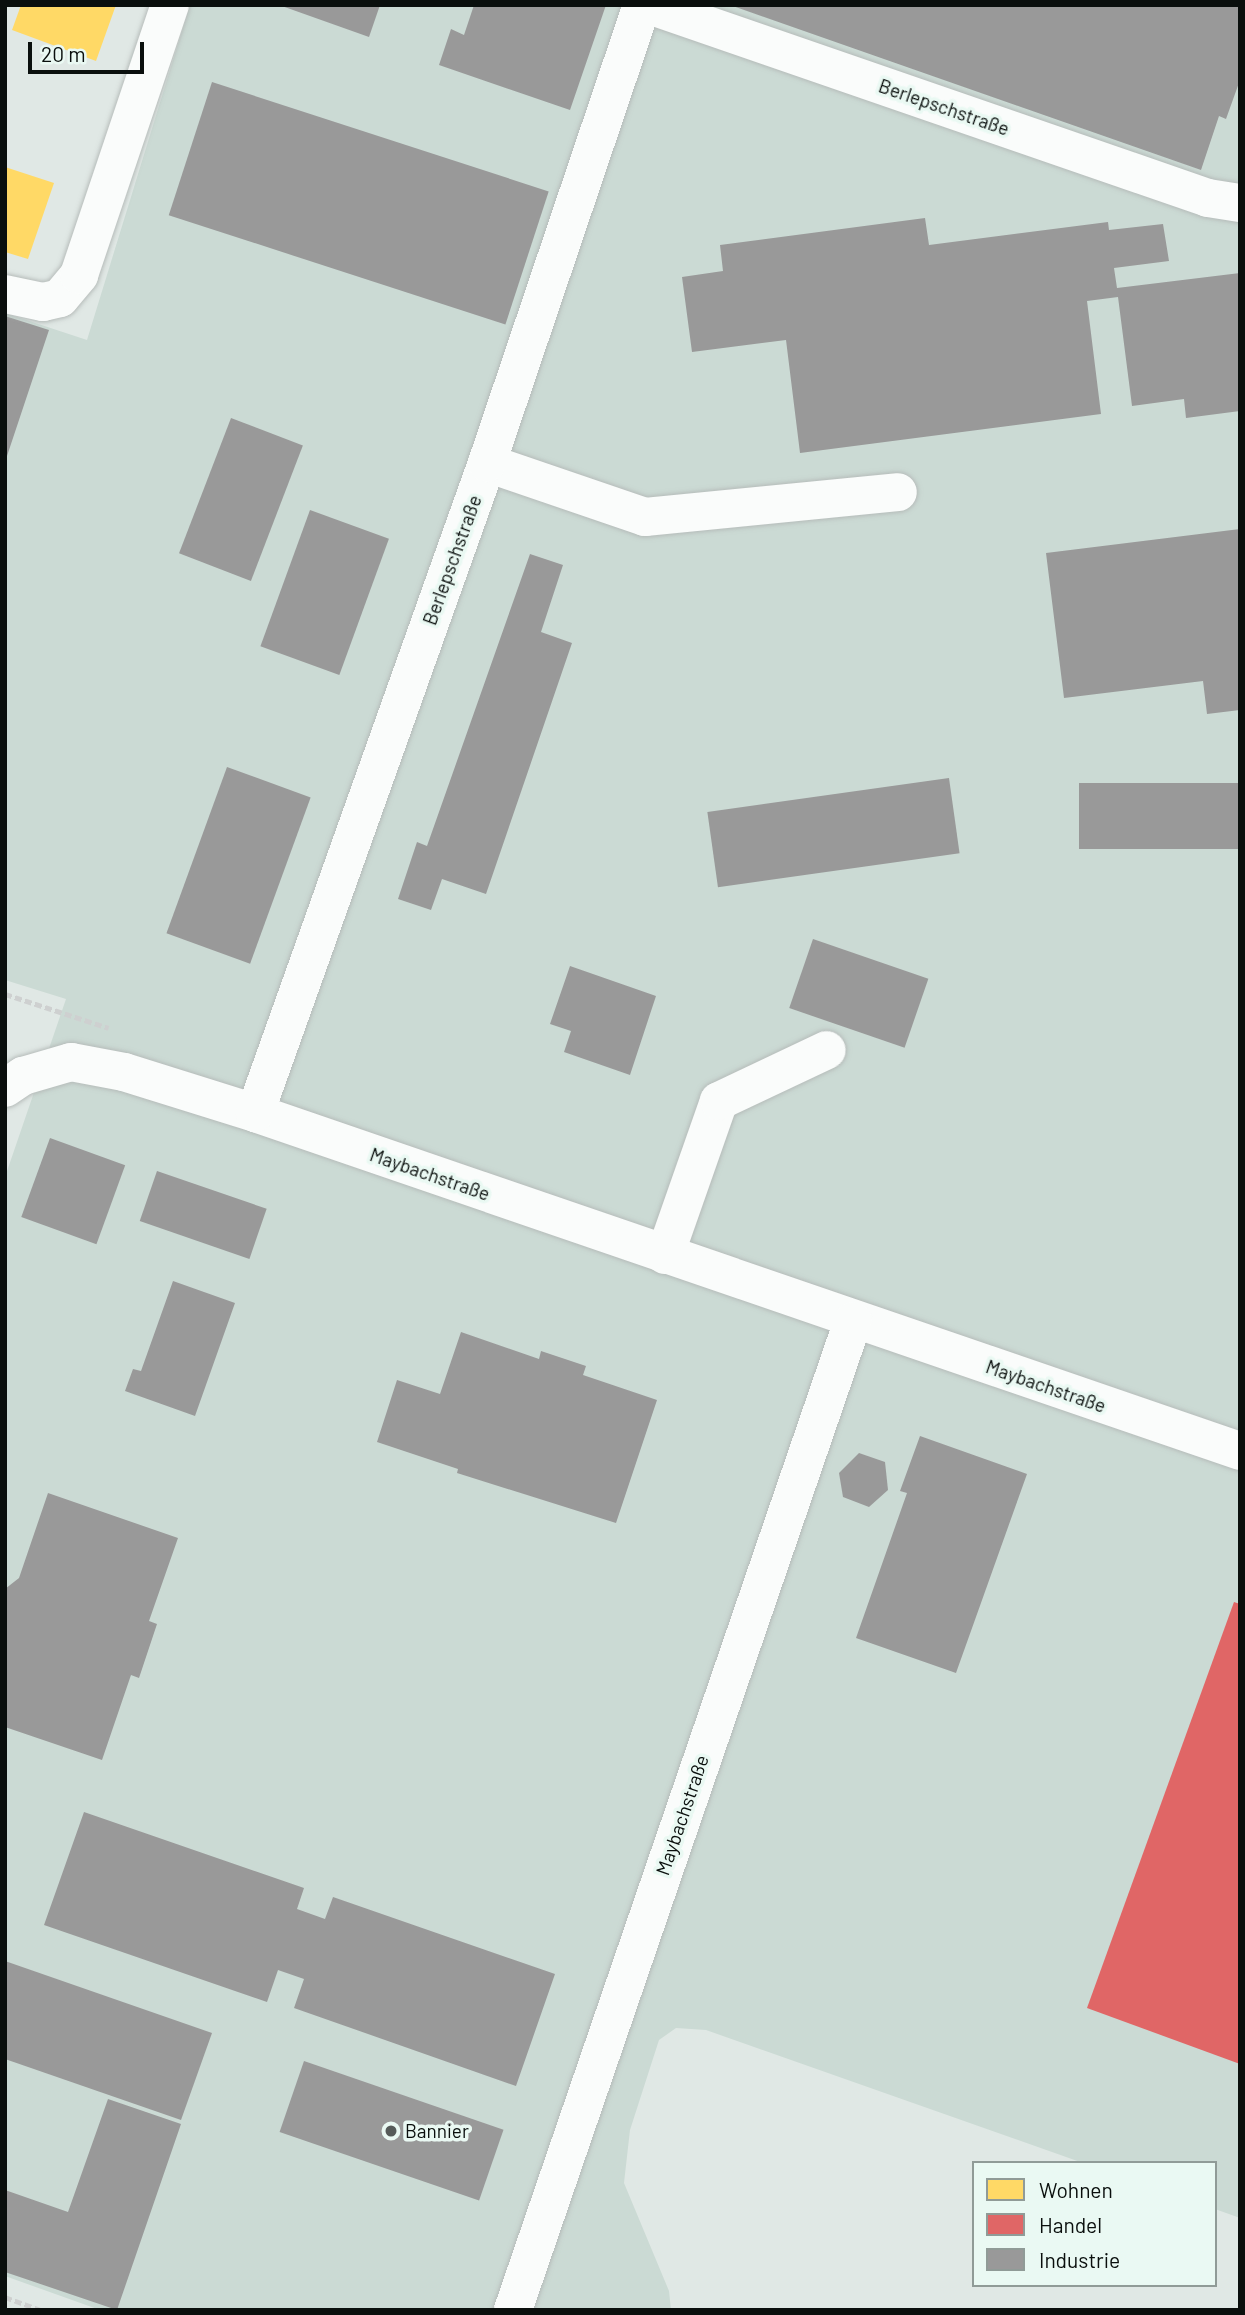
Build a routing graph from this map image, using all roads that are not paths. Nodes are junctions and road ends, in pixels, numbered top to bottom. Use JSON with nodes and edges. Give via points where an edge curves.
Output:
{"nodes":[{"id":1,"x":170,"y":5,"type":"edge"},
{"id":2,"x":642,"y":5,"type":"edge"},
{"id":3,"x":649,"y":5,"type":"edge"},
{"id":4,"x":1240,"y":203,"type":"edge"},
{"id":5,"x":5,"y":294,"type":"edge"},
{"id":6,"x":487,"y":463,"type":"junction"},
{"id":7,"x":898,"y":492,"type":"dead end"},
{"id":8,"x":827,"y":1050,"type":"dead end"},
{"id":9,"x":5,"y":1088,"type":"edge"},
{"id":10,"x":255,"y":1113,"type":"junction"},
{"id":11,"x":665,"y":1255,"type":"junction"},
{"id":12,"x":853,"y":1321,"type":"junction"},
{"id":13,"x":1240,"y":1451,"type":"edge"},
{"id":14,"x":513,"y":2310,"type":"edge"}],
"edges":[{"from":1,"to":5,"type":"street","via":[[79,275],[60,298],[43,302]]},
{"from":2,"to":6,"type":"street","name":"Berlepschstraße"},
{"from":3,"to":4,"type":"street","name":"Berlepschstraße","via":[[1208,198]]},
{"from":6,"to":7,"type":"street","via":[[645,517]]},
{"from":6,"to":10,"type":"street","name":"Berlepschstraße"},
{"from":8,"to":11,"type":"street","via":[[719,1101]]},
{"from":9,"to":10,"type":"street","name":"Maybachstraße","via":[[23,1076],[71,1062],[124,1072]]},
{"from":10,"to":11,"type":"street","name":"Maybachstraße"},
{"from":11,"to":12,"type":"street","name":"Maybachstraße"},
{"from":12,"to":13,"type":"street","name":"Maybachstraße"},
{"from":12,"to":14,"type":"street","name":"Maybachstraße"}]}
